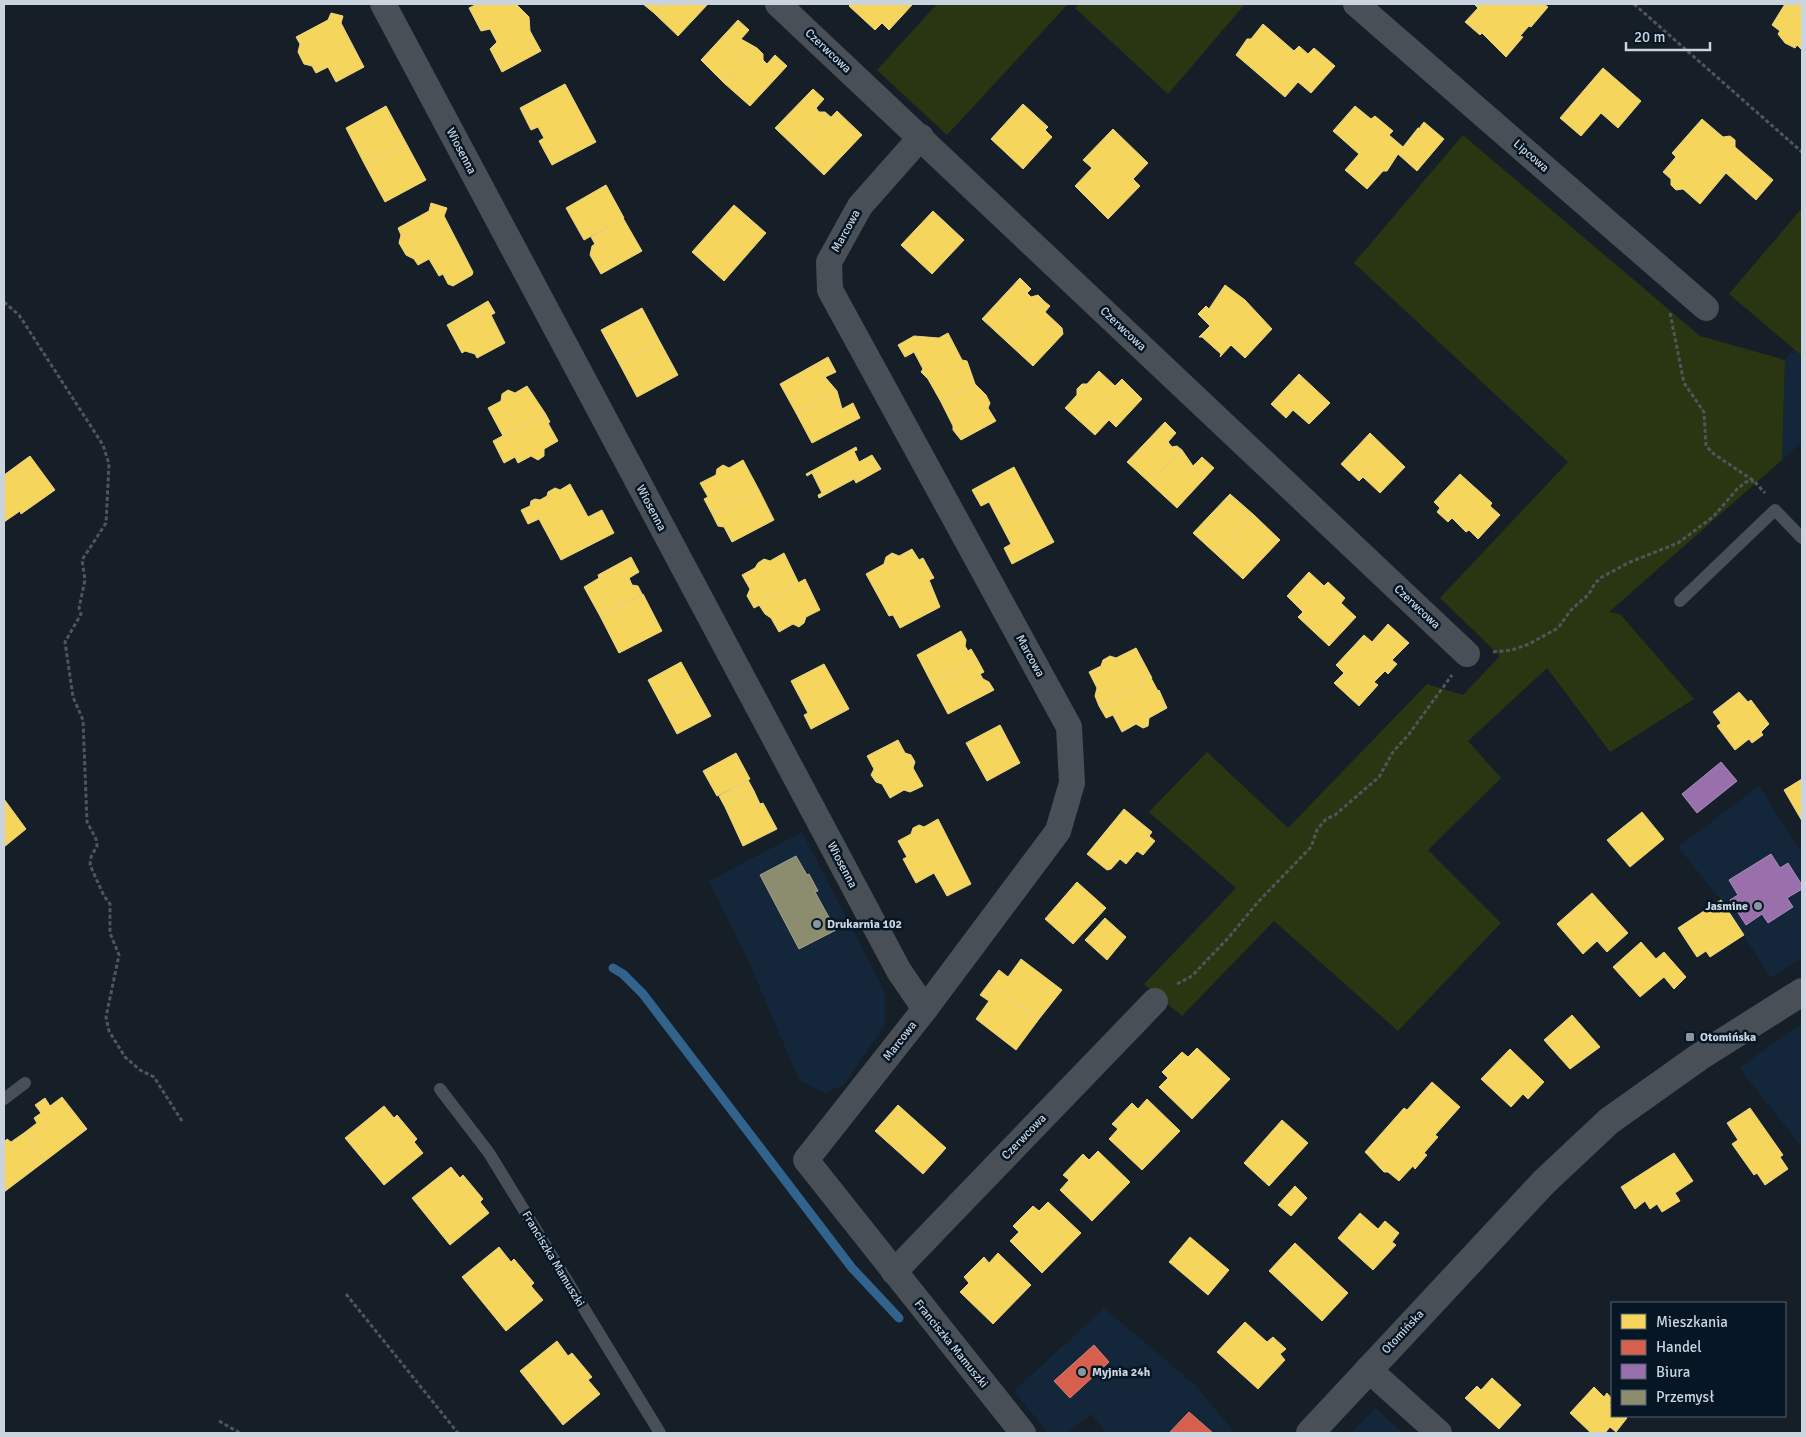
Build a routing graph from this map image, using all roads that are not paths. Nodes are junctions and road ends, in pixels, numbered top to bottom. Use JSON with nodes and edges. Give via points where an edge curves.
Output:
{"nodes":[{"id":1,"x":383,"y":4,"type":"edge"},
{"id":2,"x":778,"y":4,"type":"edge"},
{"id":3,"x":1356,"y":4,"type":"edge"},
{"id":4,"x":921,"y":137,"type":"junction"},
{"id":5,"x":1706,"y":308,"type":"dead end"},
{"id":6,"x":1802,"y":538,"type":"edge"},
{"id":7,"x":1680,"y":601,"type":"dead end"},
{"id":8,"x":1467,"y":654,"type":"road end"},
{"id":9,"x":1802,"y":992,"type":"edge"},
{"id":10,"x":1155,"y":1001,"type":"road end"},
{"id":11,"x":925,"y":1009,"type":"junction"},
{"id":12,"x":25,"y":1083,"type":"dead end"},
{"id":13,"x":440,"y":1089,"type":"dead end"},
{"id":14,"x":4,"y":1099,"type":"edge"},
{"id":15,"x":806,"y":1160,"type":"joint"},
{"id":16,"x":894,"y":1272,"type":"junction"},
{"id":17,"x":1368,"y":1369,"type":"junction"},
{"id":18,"x":660,"y":1433,"type":"edge"},
{"id":19,"x":1023,"y":1433,"type":"edge"},
{"id":20,"x":1310,"y":1433,"type":"edge"},
{"id":21,"x":1439,"y":1433,"type":"edge"}],
"edges":[{"from":1,"to":11,"type":"street","name":"Wiosenna","via":[[899,970]]},
{"from":2,"to":4,"type":"street","name":"Czerwcowa"},
{"from":3,"to":5,"type":"street","name":"Lipcowa"},
{"from":4,"to":8,"type":"street","name":"Czerwcowa"},
{"from":4,"to":11,"type":"street","name":"Marcowa","via":[[860,206],[829,262],[830,290],[1069,727],[1072,783],[1058,831]]},
{"from":6,"to":7,"type":"lane","via":[[1775,510]]},
{"from":9,"to":17,"type":"street","name":"Otomińska","via":[[1699,1057],[1610,1121],[1544,1182]]},
{"from":10,"to":16,"type":"street","name":"Czerwcowa"},
{"from":11,"to":15,"type":"street","name":"Marcowa"},
{"from":12,"to":14,"type":"lane"},
{"from":13,"to":18,"type":"lane","name":"Franciszka Mamuszki","via":[[490,1153]]},
{"from":15,"to":16,"type":"street","name":"Franciszka Mamuszki"},
{"from":16,"to":19,"type":"street","name":"Franciszka Mamuszki"},
{"from":17,"to":20,"type":"street","name":"Otomińska"},
{"from":17,"to":21,"type":"street"}]}
